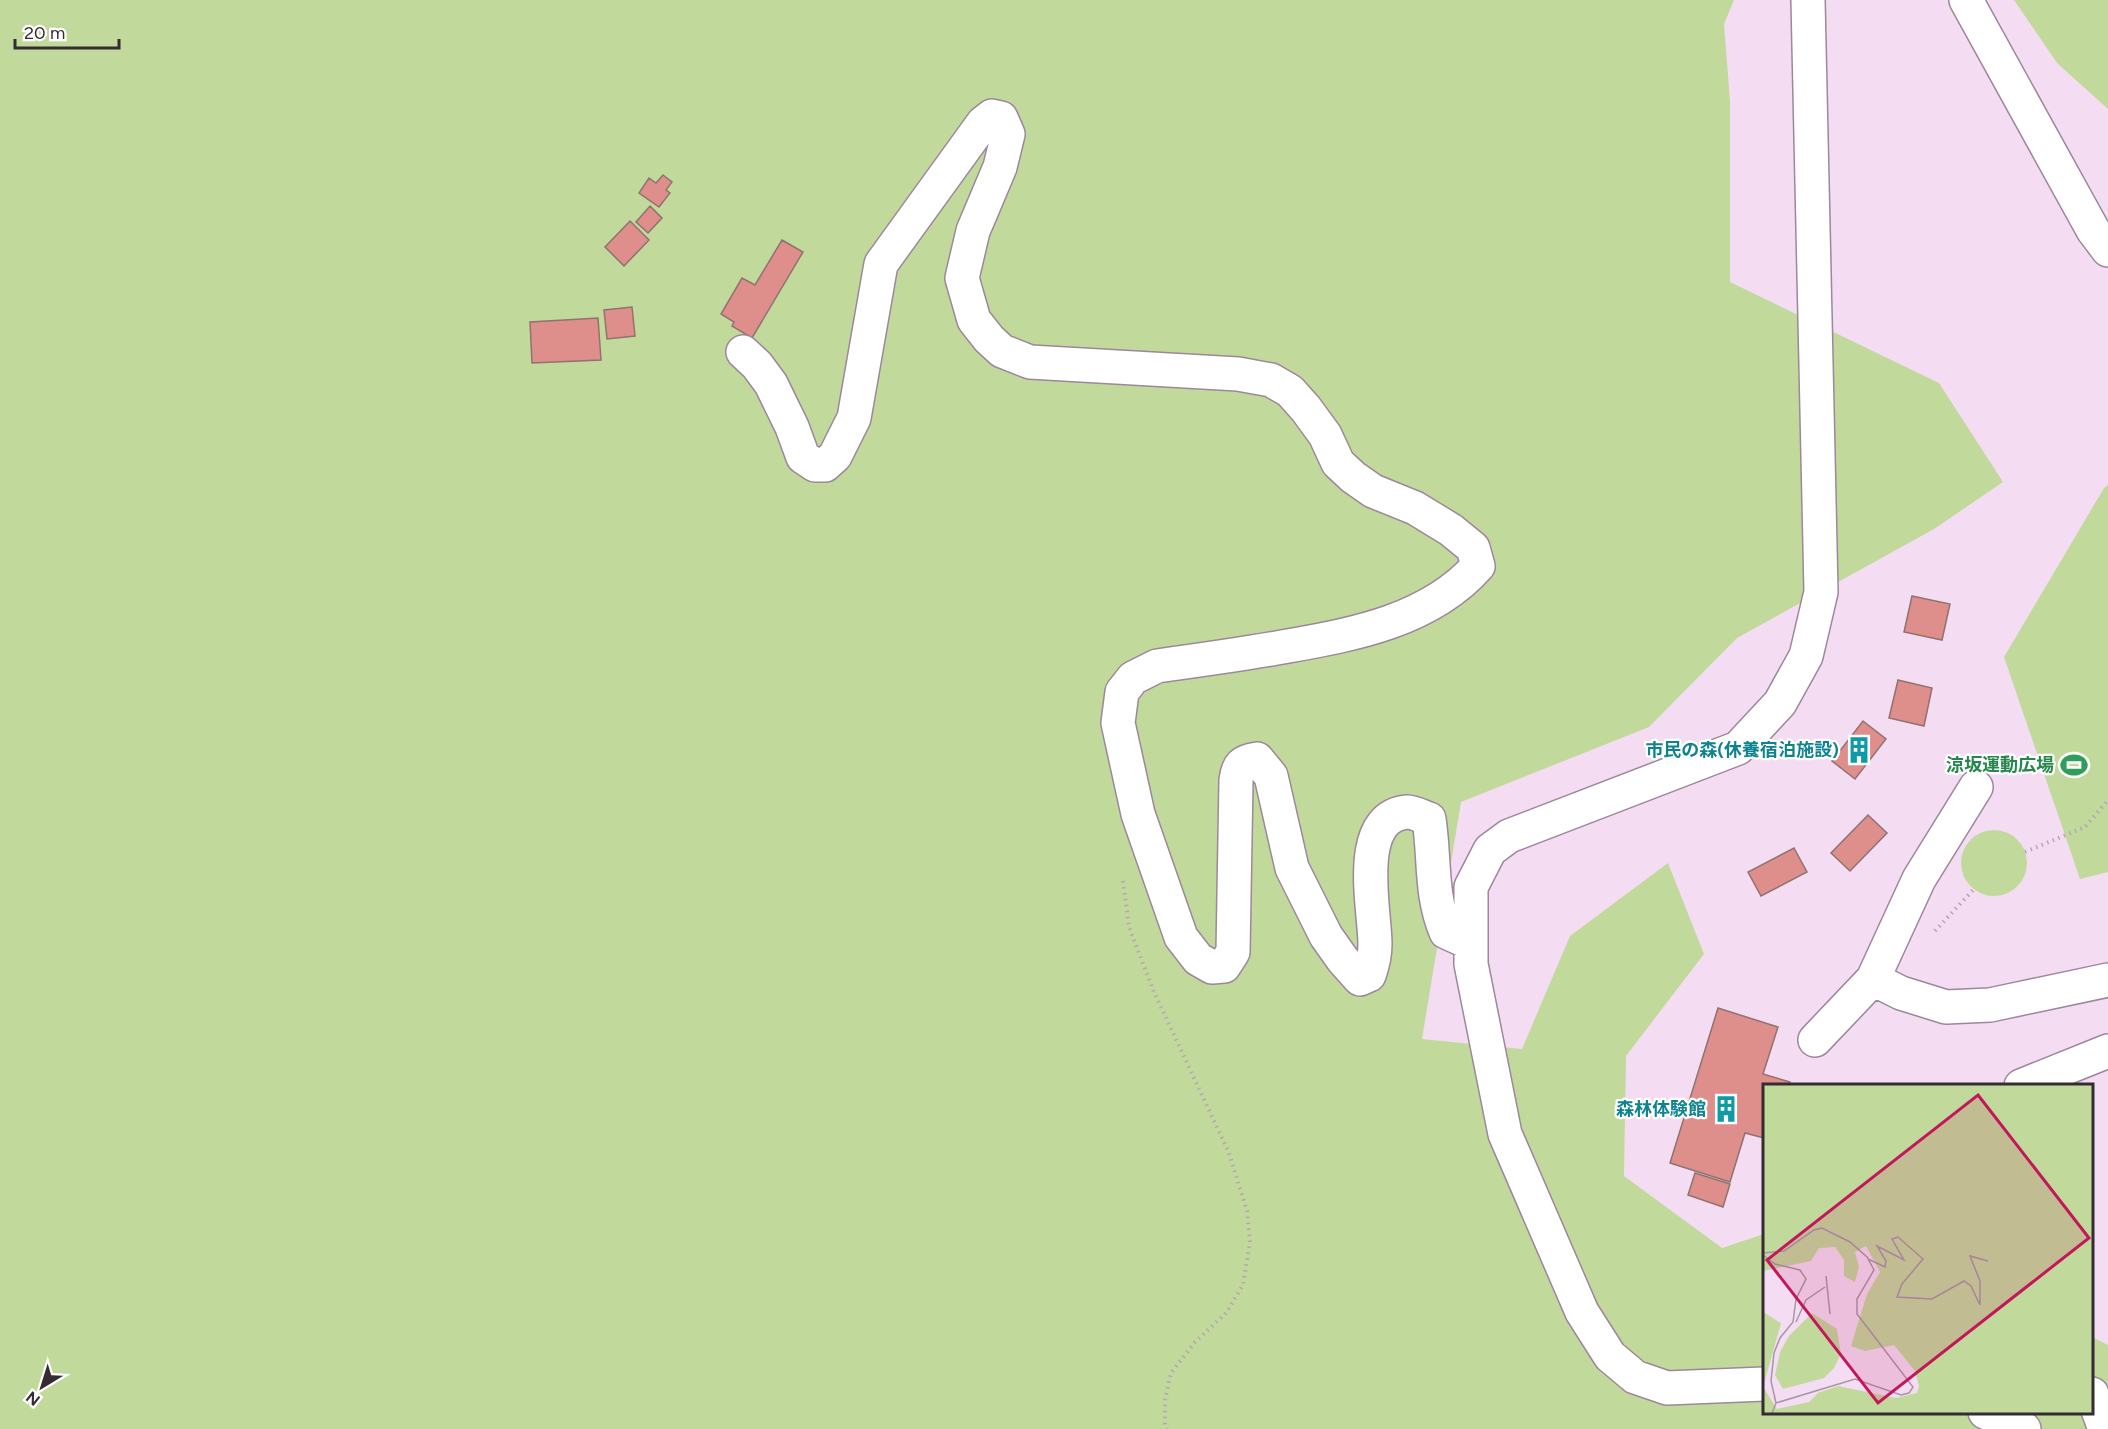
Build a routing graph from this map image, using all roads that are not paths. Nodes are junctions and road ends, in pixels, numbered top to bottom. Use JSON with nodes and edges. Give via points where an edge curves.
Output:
{"nodes":[{"id":1,"x":1808,"y":0,"type":"edge"},
{"id":2,"x":1966,"y":0,"type":"edge"},
{"id":3,"x":2108,"y":250,"type":"edge"},
{"id":4,"x":743,"y":352,"type":"dead end"},
{"id":5,"x":1976,"y":787,"type":"dead end"},
{"id":6,"x":1470,"y":943,"type":"junction"},
{"id":7,"x":1873,"y":979,"type":"junction"},
{"id":8,"x":2108,"y":980,"type":"edge"},
{"id":9,"x":1815,"y":1040,"type":"dead end"},
{"id":10,"x":2108,"y":1051,"type":"edge"},
{"id":11,"x":2026,"y":1084,"type":"edge"},
{"id":12,"x":1763,"y":1384,"type":"edge"},
{"id":13,"x":2093,"y":1399,"type":"edge"},
{"id":14,"x":1987,"y":1414,"type":"edge"},
{"id":15,"x":2024,"y":1429,"type":"edge"},
{"id":16,"x":2105,"y":1429,"type":"edge"}],
"edges":[{"from":1,"to":6,"type":"street","via":[[1821,592],[1806,656],[1780,703],[1738,748],[1509,836],[1490,849],[1470,886]]},
{"from":2,"to":3,"type":"street","via":[[2093,230]]},
{"from":4,"to":6,"type":"street","via":[[771,384],[802,457],[815,465],[825,465],[835,456],[854,418],[881,264],[982,123],[992,116],[1001,118],[1008,134],[1000,167],[973,231],[963,278],[974,320],[989,339],[1002,351],[1030,362],[1238,374],[1271,380],[1290,391],[1306,409],[1325,435],[1338,463],[1353,477],[1451,530],[1473,548],[1478,566],[1421,609],[1384,625],[1335,637],[1157,666],[1132,678],[1122,692],[1118,723],[1138,814],[1181,938],[1198,959],[1212,967],[1224,966],[1233,952],[1237,768],[1244,761],[1257,759],[1271,776],[1292,868],[1326,936],[1360,979],[1369,975],[1374,961],[1370,883],[1374,843],[1381,827],[1391,818],[1408,812],[1429,819],[1433,880],[1438,913],[1446,932]]},
{"from":5,"to":7,"type":"street","via":[[1919,879]]},
{"from":6,"to":12,"type":"street","via":[[1470,964],[1505,1134],[1582,1312],[1610,1356],[1635,1377],[1667,1388]]},
{"from":7,"to":8,"type":"street","via":[[1901,993],[1946,1007],[1990,1005]]},
{"from":7,"to":9,"type":"street"},
{"from":10,"to":11,"type":"street"},
{"from":13,"to":16,"type":"street"},
{"from":14,"to":15,"type":"street"}]}
